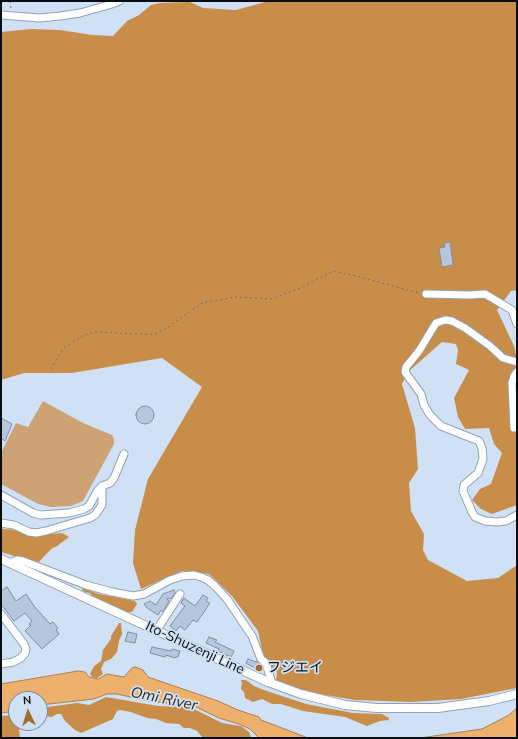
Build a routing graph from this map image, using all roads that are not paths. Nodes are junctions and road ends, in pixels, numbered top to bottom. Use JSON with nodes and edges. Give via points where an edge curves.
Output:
{"nodes":[{"id":1,"x":119,"y":1,"type":"edge"},
{"id":2,"x":1,"y":15,"type":"edge"},
{"id":3,"x":426,"y":294,"type":"road end"},
{"id":4,"x":514,"y":308,"type":"edge"},
{"id":5,"x":517,"y":324,"type":"edge"},
{"id":6,"x":517,"y":362,"type":"edge"},
{"id":7,"x":517,"y":372,"type":"edge"},
{"id":8,"x":514,"y":428,"type":"dead end"},
{"id":9,"x":124,"y":454,"type":"dead end"},
{"id":10,"x":102,"y":486,"type":"junction"},
{"id":11,"x":1,"y":495,"type":"edge"},
{"id":12,"x":517,"y":515,"type":"edge"},
{"id":13,"x":1,"y":523,"type":"edge"},
{"id":14,"x":1,"y":559,"type":"edge"},
{"id":15,"x":10,"y":563,"type":"junction"},
{"id":16,"x":180,"y":594,"type":"dead end"},
{"id":17,"x":1,"y":614,"type":"edge"},
{"id":18,"x":156,"y":631,"type":"junction"},
{"id":19,"x":1,"y":664,"type":"edge"},
{"id":20,"x":272,"y":684,"type":"junction"},
{"id":21,"x":517,"y":694,"type":"edge"}],
"edges":[{"from":1,"to":2,"type":"street","via":[[60,16],[40,18]]},
{"from":3,"to":4,"type":"street","via":[[485,294]]},
{"from":4,"to":5,"type":"street"},
{"from":6,"to":12,"type":"street","via":[[503,358],[465,328],[445,320],[436,323],[405,372],[421,394],[430,415],[441,426],[479,441],[483,459],[478,473],[464,485],[463,492],[475,517],[497,522],[506,521]]},
{"from":7,"to":8,"type":"street","via":[[512,383]]},
{"from":9,"to":10,"type":"street","via":[[114,478]]},
{"from":10,"to":11,"type":"street","via":[[89,506],[69,513],[33,513]]},
{"from":10,"to":13,"type":"street","via":[[102,505],[96,516],[36,533]]},
{"from":14,"to":15,"type":"main road","name":"Ito-Shuzenji Line"},
{"from":15,"to":18,"type":"main road","name":"Ito-Shuzenji Line"},
{"from":15,"to":20,"type":"street","via":[[23,561],[86,585],[133,596],[144,594],[182,576],[201,577],[212,583],[227,599],[252,636],[266,663]]},
{"from":16,"to":18,"type":"street"},
{"from":17,"to":19,"type":"street","via":[[26,649],[21,658]]},
{"from":18,"to":20,"type":"main road","name":"Ito-Shuzenji Line"},
{"from":20,"to":21,"type":"main road","name":"Ito-Shuzenji Line","via":[[345,705],[377,708],[438,708],[489,701]]}]}
